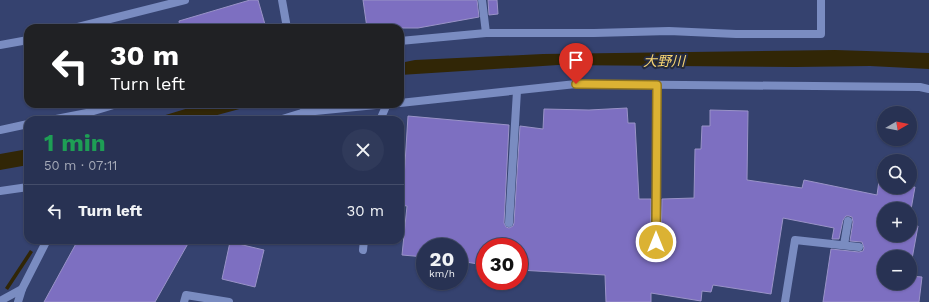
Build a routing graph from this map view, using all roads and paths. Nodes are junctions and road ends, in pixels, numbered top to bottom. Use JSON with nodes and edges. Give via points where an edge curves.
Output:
{"nodes":[{"id":1,"x":185,"y":0,"type":"edge"},
{"id":2,"x":282,"y":0,"type":"edge"},
{"id":3,"x":482,"y":0,"type":"edge"},
{"id":4,"x":821,"y":0,"type":"edge"},
{"id":5,"x":90,"y":24,"type":"edge"},
{"id":6,"x":286,"y":24,"type":"edge"},
{"id":7,"x":486,"y":33,"type":"junction"},
{"id":8,"x":24,"y":41,"type":"edge"},
{"id":9,"x":404,"y":41,"type":"edge"},
{"id":10,"x":0,"y":45,"type":"edge"},
{"id":11,"x":657,"y":85,"type":"junction"},
{"id":12,"x":929,"y":89,"type":"edge"},
{"id":13,"x":517,"y":91,"type":"junction"},
{"id":14,"x":404,"y":102,"type":"edge"},
{"id":15,"x":104,"y":108,"type":"edge"},
{"id":16,"x":304,"y":108,"type":"edge"},
{"id":17,"x":72,"y":116,"type":"edge"},
{"id":18,"x":287,"y":116,"type":"edge"},
{"id":19,"x":24,"y":125,"type":"edge"},
{"id":20,"x":0,"y":130,"type":"edge"},
{"id":21,"x":24,"y":187,"type":"edge"},
{"id":22,"x":0,"y":190,"type":"edge"},
{"id":23,"x":848,"y":221,"type":"dead end"},
{"id":24,"x":509,"y":223,"type":"dead end"},
{"id":25,"x":656,"y":242,"type":"dead end"},
{"id":26,"x":45,"y":244,"type":"edge"},
{"id":27,"x":364,"y":244,"type":"edge"},
{"id":28,"x":844,"y":246,"type":"junction"},
{"id":29,"x":859,"y":247,"type":"dead end"},
{"id":30,"x":363,"y":250,"type":"dead end"},
{"id":31,"x":22,"y":289,"type":"junction"},
{"id":32,"x":0,"y":301,"type":"edge"},
{"id":33,"x":18,"y":302,"type":"edge"},
{"id":34,"x":184,"y":302,"type":"edge"},
{"id":35,"x":229,"y":302,"type":"edge"},
{"id":36,"x":785,"y":302,"type":"edge"}],
"edges":[{"from":1,"to":5,"type":"street"},
{"from":2,"to":6,"type":"street"},
{"from":3,"to":7,"type":"street"},
{"from":4,"to":7,"type":"street","via":[[821,34],[669,31]]},
{"from":7,"to":9,"type":"street"},
{"from":8,"to":10,"type":"street"},
{"from":11,"to":12,"type":"street"},
{"from":11,"to":13,"type":"street","via":[[576,84]]},
{"from":11,"to":25,"type":"street"},
{"from":13,"to":14,"type":"street"},
{"from":13,"to":24,"type":"street"},
{"from":15,"to":17,"type":"street"},
{"from":16,"to":18,"type":"street"},
{"from":19,"to":20,"type":"street"},
{"from":21,"to":22,"type":"street"},
{"from":23,"to":28,"type":"street"},
{"from":26,"to":31,"type":"street"},
{"from":27,"to":30,"type":"street"},
{"from":28,"to":29,"type":"street"},
{"from":28,"to":36,"type":"street","via":[[795,240]]},
{"from":31,"to":32,"type":"street"},
{"from":31,"to":33,"type":"street"},
{"from":34,"to":35,"type":"street","via":[[186,295]]}]}
